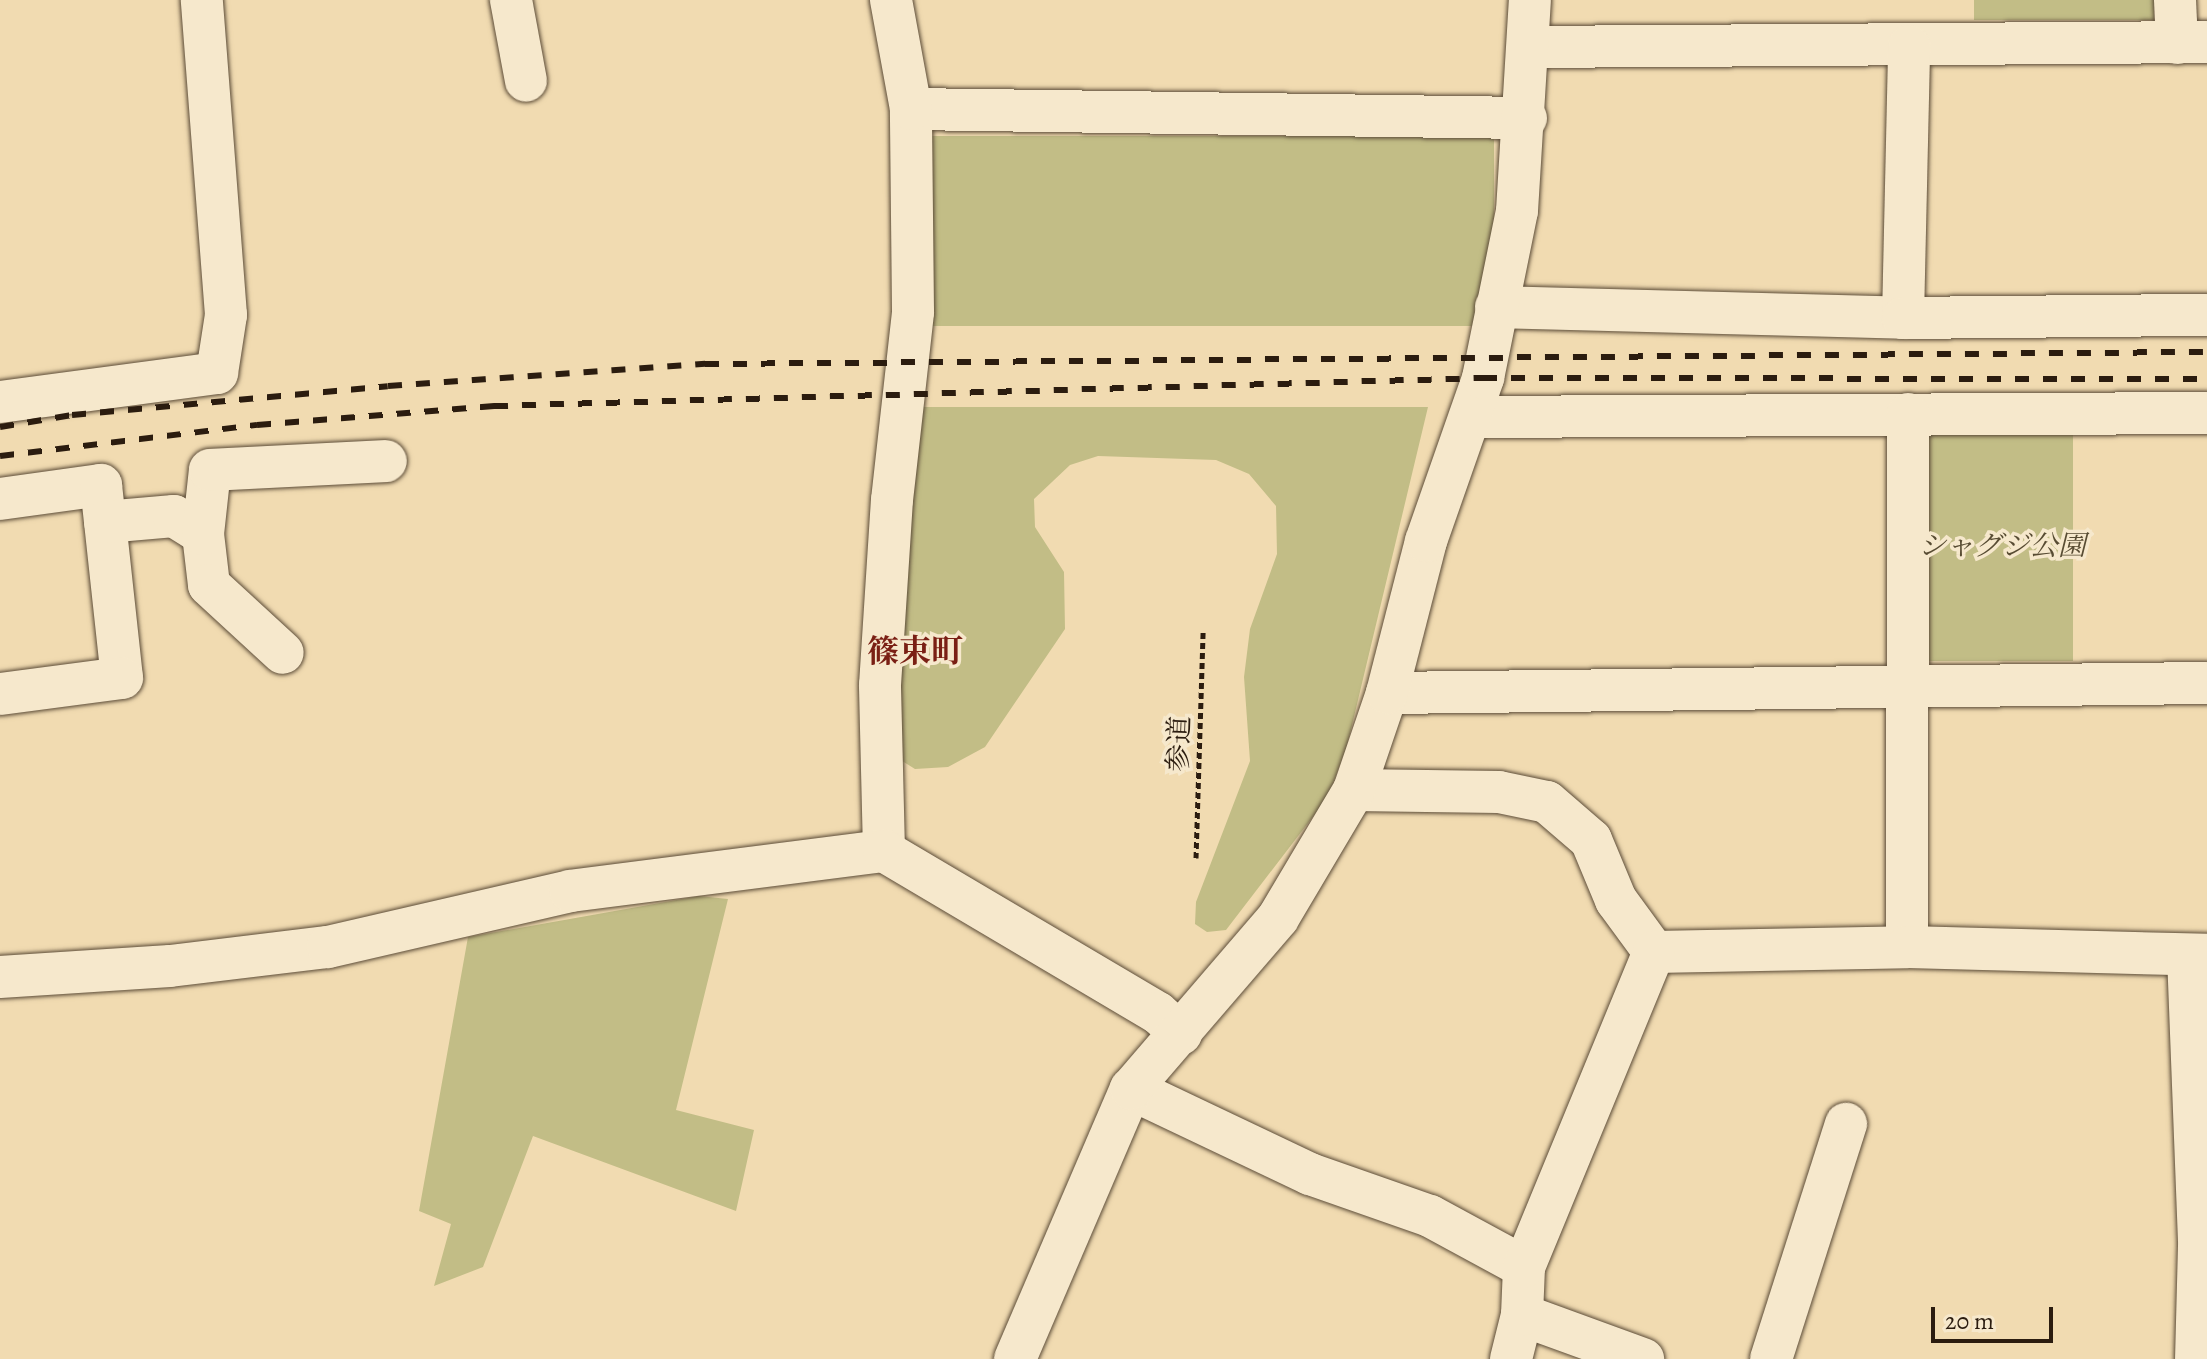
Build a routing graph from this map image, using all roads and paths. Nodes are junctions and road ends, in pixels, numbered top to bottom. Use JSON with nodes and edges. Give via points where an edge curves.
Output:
{"nodes":[{"id":1,"x":202,"y":0,"type":"edge"},
{"id":2,"x":511,"y":0,"type":"edge"},
{"id":3,"x":891,"y":0,"type":"edge"},
{"id":4,"x":1530,"y":0,"type":"edge"},
{"id":5,"x":2175,"y":0,"type":"edge"},
{"id":6,"x":2192,"y":42,"type":"edge"},
{"id":7,"x":1909,"y":46,"type":"junction"},
{"id":8,"x":1528,"y":47,"type":"junction"},
{"id":9,"x":526,"y":81,"type":"dead end"},
{"id":10,"x":911,"y":109,"type":"junction"},
{"id":11,"x":1526,"y":118,"type":"junction"},
{"id":12,"x":1496,"y":307,"type":"junction"},
{"id":13,"x":2207,"y":315,"type":"edge"},
{"id":14,"x":1903,"y":318,"type":"junction"},
{"id":15,"x":0,"y":402,"type":"edge"},
{"id":16,"x":2207,"y":413,"type":"edge"},
{"id":17,"x":1908,"y":414,"type":"junction"},
{"id":18,"x":1470,"y":417,"type":"junction"},
{"id":19,"x":386,"y":461,"type":"dead end"},
{"id":20,"x":0,"y":499,"type":"edge"},
{"id":21,"x":105,"y":522,"type":"junction"},
{"id":22,"x":203,"y":534,"type":"junction"},
{"id":23,"x":1203,"y":630,"type":"dead end"},
{"id":24,"x":283,"y":653,"type":"dead end"},
{"id":25,"x":2207,"y":683,"type":"edge"},
{"id":26,"x":1908,"y":686,"type":"junction"},
{"id":27,"x":1387,"y":693,"type":"junction"},
{"id":28,"x":0,"y":694,"type":"edge"},
{"id":29,"x":1354,"y":790,"type":"junction"},
{"id":30,"x":884,"y":851,"type":"junction"},
{"id":31,"x":1196,"y":858,"type":"dead end"},
{"id":32,"x":1907,"y":947,"type":"junction"},
{"id":33,"x":1654,"y":952,"type":"junction"},
{"id":34,"x":2198,"y":955,"type":"edge"},
{"id":35,"x":0,"y":977,"type":"edge"},
{"id":36,"x":1181,"y":1034,"type":"junction"},
{"id":37,"x":1131,"y":1089,"type":"junction"},
{"id":38,"x":1846,"y":1124,"type":"dead end"},
{"id":39,"x":2203,"y":1246,"type":"edge"},
{"id":40,"x":1524,"y":1267,"type":"junction"},
{"id":41,"x":1522,"y":1315,"type":"junction"},
{"id":42,"x":1015,"y":1359,"type":"edge"},
{"id":43,"x":1511,"y":1359,"type":"edge"},
{"id":44,"x":1643,"y":1359,"type":"edge"},
{"id":45,"x":1771,"y":1359,"type":"edge"},
{"id":46,"x":2196,"y":1359,"type":"edge"}],
"edges":[{"from":1,"to":15,"type":"street","via":[[226,315],[217,373]]},
{"from":2,"to":9,"type":"street"},
{"from":3,"to":10,"type":"street"},
{"from":4,"to":8,"type":"street"},
{"from":5,"to":6,"type":"street"},
{"from":6,"to":7,"type":"street"},
{"from":7,"to":8,"type":"street"},
{"from":7,"to":14,"type":"street"},
{"from":8,"to":11,"type":"street"},
{"from":10,"to":11,"type":"street"},
{"from":10,"to":30,"type":"street","via":[[913,312],[892,500],[880,685]]},
{"from":11,"to":12,"type":"street","via":[[1517,211]]},
{"from":12,"to":14,"type":"street"},
{"from":12,"to":18,"type":"street"},
{"from":13,"to":14,"type":"street"},
{"from":16,"to":17,"type":"street"},
{"from":17,"to":18,"type":"street"},
{"from":17,"to":26,"type":"street"},
{"from":18,"to":27,"type":"street","via":[[1426,541]]},
{"from":19,"to":22,"type":"street","via":[[210,470]]},
{"from":20,"to":21,"type":"street","via":[[101,485]]},
{"from":21,"to":22,"type":"street","via":[[174,516]]},
{"from":21,"to":28,"type":"street","via":[[122,678]]},
{"from":22,"to":24,"type":"street","via":[[209,585]]},
{"from":23,"to":31,"type":"path","name":"参道"},
{"from":25,"to":26,"type":"street"},
{"from":26,"to":27,"type":"street"},
{"from":26,"to":32,"type":"street"},
{"from":27,"to":29,"type":"street"},
{"from":29,"to":33,"type":"street","via":[[1499,792],[1547,802],[1591,840],[1616,900]]},
{"from":29,"to":36,"type":"street","via":[[1278,918]]},
{"from":30,"to":35,"type":"street","via":[[570,891],[328,947],[170,966]]},
{"from":30,"to":36,"type":"street","via":[[1158,1013]]},
{"from":32,"to":33,"type":"street"},
{"from":32,"to":34,"type":"street"},
{"from":33,"to":40,"type":"street"},
{"from":34,"to":39,"type":"street"},
{"from":36,"to":37,"type":"street"},
{"from":37,"to":40,"type":"street","via":[[1310,1174],[1430,1216]]},
{"from":37,"to":42,"type":"street"},
{"from":38,"to":45,"type":"street"},
{"from":39,"to":46,"type":"street"},
{"from":40,"to":41,"type":"street"},
{"from":41,"to":43,"type":"street"},
{"from":41,"to":44,"type":"street"}]}
